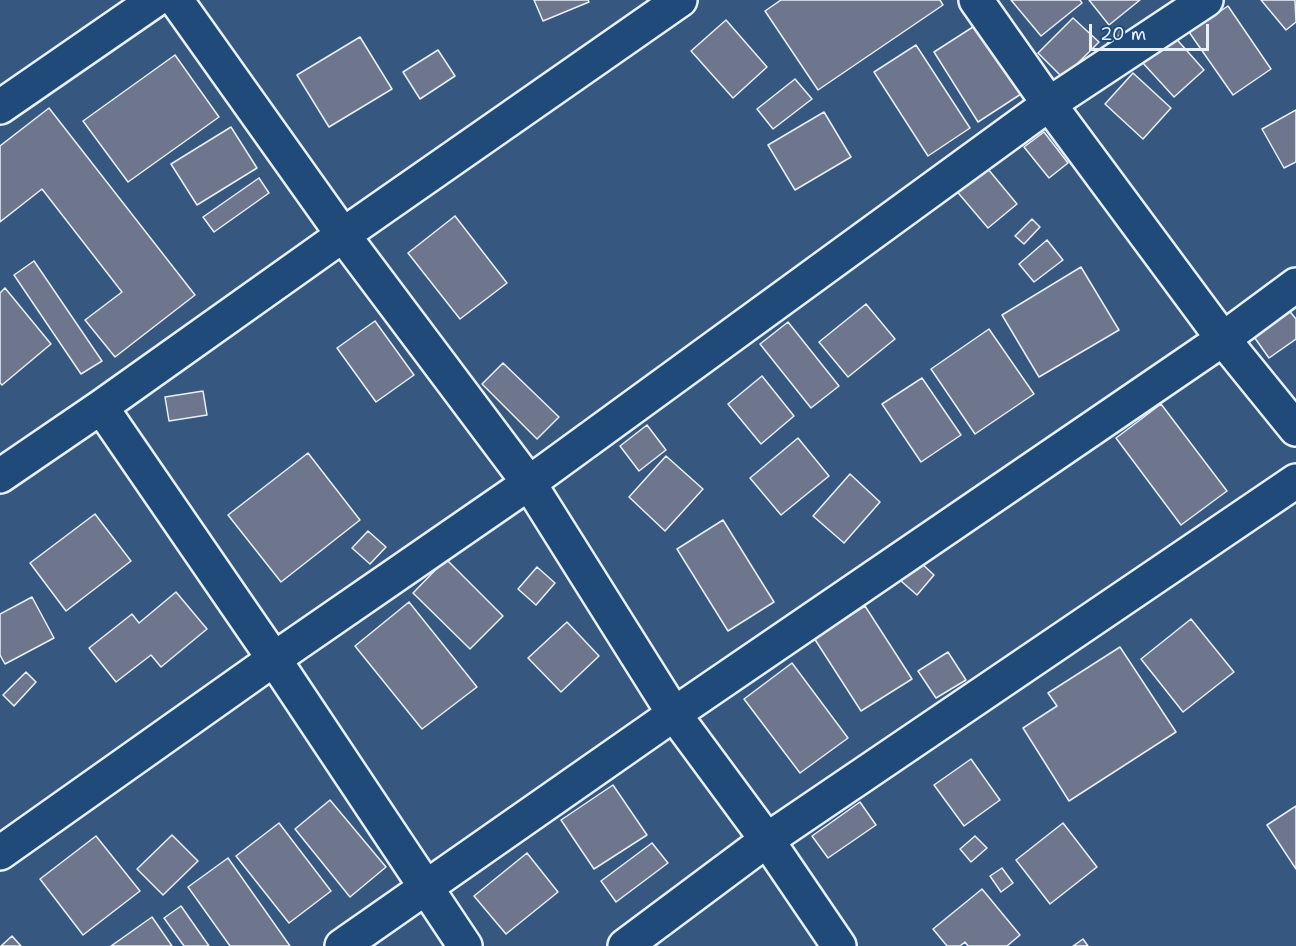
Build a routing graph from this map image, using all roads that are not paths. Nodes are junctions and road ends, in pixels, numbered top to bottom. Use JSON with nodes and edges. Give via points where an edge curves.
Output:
{"nodes":[{"id":1,"x":155,"y":0,"type":"edge"},
{"id":2,"x":176,"y":0,"type":"edge"},
{"id":3,"x":680,"y":0,"type":"edge"},
{"id":4,"x":976,"y":0,"type":"edge"},
{"id":5,"x":1206,"y":0,"type":"edge"},
{"id":6,"x":1048,"y":104,"type":"junction"},
{"id":7,"x":0,"y":107,"type":"edge"},
{"id":8,"x":343,"y":234,"type":"junction"},
{"id":9,"x":1296,"y":285,"type":"edge"},
{"id":10,"x":1223,"y":339,"type":"junction"},
{"id":11,"x":101,"y":407,"type":"junction"},
{"id":12,"x":1296,"y":429,"type":"edge"},
{"id":13,"x":0,"y":476,"type":"edge"},
{"id":14,"x":1296,"y":481,"type":"edge"},
{"id":15,"x":529,"y":483,"type":"junction"},
{"id":16,"x":274,"y":659,"type":"junction"},
{"id":17,"x":674,"y":714,"type":"junction"},
{"id":18,"x":767,"y":840,"type":"junction"},
{"id":19,"x":0,"y":852,"type":"edge"},
{"id":20,"x":426,"y":887,"type":"junction"},
{"id":21,"x":342,"y":946,"type":"edge"},
{"id":22,"x":465,"y":946,"type":"edge"},
{"id":23,"x":625,"y":946,"type":"edge"},
{"id":24,"x":839,"y":946,"type":"edge"}],
"edges":[{"from":1,"to":7,"type":"street"},
{"from":2,"to":8,"type":"street"},
{"from":3,"to":8,"type":"street"},
{"from":4,"to":6,"type":"street"},
{"from":5,"to":6,"type":"street"},
{"from":6,"to":10,"type":"street"},
{"from":6,"to":15,"type":"street"},
{"from":8,"to":11,"type":"street"},
{"from":8,"to":15,"type":"street"},
{"from":9,"to":10,"type":"street"},
{"from":10,"to":12,"type":"street"},
{"from":10,"to":17,"type":"street"},
{"from":11,"to":13,"type":"street"},
{"from":11,"to":16,"type":"street"},
{"from":14,"to":18,"type":"street"},
{"from":15,"to":16,"type":"street"},
{"from":15,"to":17,"type":"street"},
{"from":16,"to":19,"type":"street"},
{"from":16,"to":20,"type":"street"},
{"from":17,"to":18,"type":"street"},
{"from":17,"to":20,"type":"street"},
{"from":18,"to":23,"type":"street"},
{"from":18,"to":24,"type":"street"},
{"from":20,"to":21,"type":"street"},
{"from":20,"to":22,"type":"street"}]}
